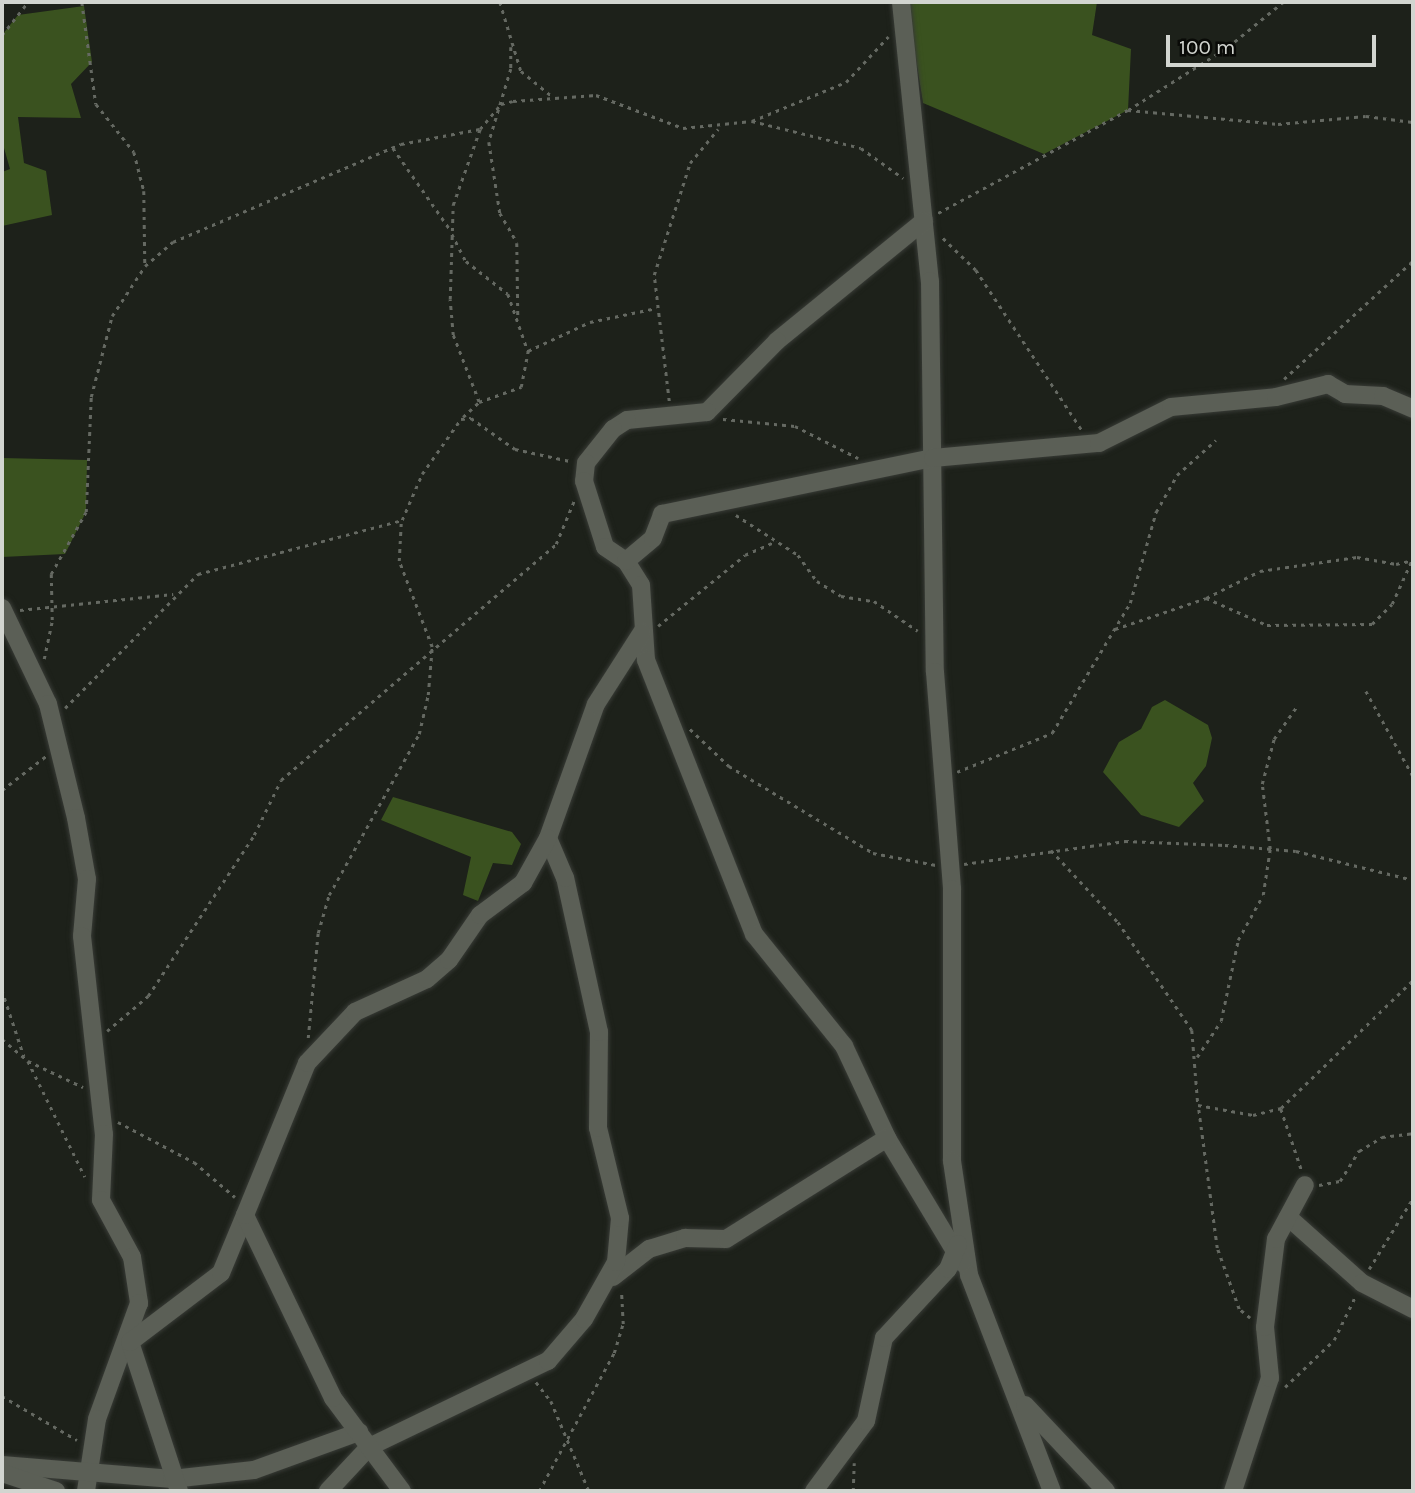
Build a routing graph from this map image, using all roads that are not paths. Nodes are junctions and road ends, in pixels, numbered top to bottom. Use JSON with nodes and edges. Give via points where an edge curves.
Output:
{"nodes":[{"id":1,"x":902,"y":8,"type":"edge"},
{"id":2,"x":924,"y":221,"type":"junction"},
{"id":3,"x":1413,"y":409,"type":"edge"},
{"id":4,"x":933,"y":458,"type":"junction"},
{"id":5,"x":626,"y":561,"type":"junction"},
{"id":6,"x":4,"y":609,"type":"edge"},
{"id":7,"x":642,"y":632,"type":"junction"},
{"id":8,"x":548,"y":838,"type":"junction"},
{"id":9,"x":887,"y":1138,"type":"junction"},
{"id":10,"x":1305,"y":1185,"type":"road end"},
{"id":11,"x":245,"y":1214,"type":"junction"},
{"id":12,"x":1289,"y":1217,"type":"junction"},
{"id":13,"x":961,"y":1228,"type":"junction"},
{"id":14,"x":956,"y":1253,"type":"junction"},
{"id":15,"x":969,"y":1275,"type":"junction"},
{"id":16,"x":614,"y":1276,"type":"junction"},
{"id":17,"x":1413,"y":1309,"type":"edge"},
{"id":18,"x":130,"y":1342,"type":"junction"},
{"id":19,"x":1021,"y":1401,"type":"junction"},
{"id":20,"x":364,"y":1440,"type":"junction"},
{"id":21,"x":2,"y":1465,"type":"edge"},
{"id":22,"x":88,"y":1472,"type":"junction"},
{"id":23,"x":2,"y":1473,"type":"edge"},
{"id":24,"x":175,"y":1485,"type":"edge"},
{"id":25,"x":56,"y":1491,"type":"edge"},
{"id":26,"x":86,"y":1491,"type":"edge"},
{"id":27,"x":328,"y":1491,"type":"edge"},
{"id":28,"x":402,"y":1491,"type":"edge"},
{"id":29,"x":814,"y":1491,"type":"edge"},
{"id":30,"x":1052,"y":1491,"type":"edge"},
{"id":31,"x":1106,"y":1491,"type":"edge"},
{"id":32,"x":1233,"y":1491,"type":"edge"}],
"edges":[{"from":1,"to":2,"type":"street"},
{"from":2,"to":4,"type":"street"},
{"from":2,"to":5,"type":"street","via":[[777,341],[707,412],[627,420],[586,463],[586,493],[605,547]]},
{"from":3,"to":4,"type":"street","via":[[1322,384],[1276,397],[1155,410],[1121,436],[1090,443]]},
{"from":4,"to":5,"type":"street","via":[[789,483],[662,514],[653,537]]},
{"from":4,"to":13,"type":"street","via":[[935,643],[951,864],[952,1161]]},
{"from":5,"to":7,"type":"street","via":[[641,585]]},
{"from":6,"to":18,"type":"street","via":[[56,739],[87,879],[82,936],[102,1112],[101,1200],[136,1275],[139,1315]]},
{"from":7,"to":8,"type":"street","via":[[596,704]]},
{"from":7,"to":9,"type":"street","via":[[664,711],[754,934],[844,1046]]},
{"from":8,"to":11,"type":"street","via":[[523,883],[480,915],[449,960],[427,979],[355,1012],[307,1063]]},
{"from":8,"to":16,"type":"street","via":[[565,878],[599,1032],[598,1128],[620,1218]]},
{"from":9,"to":14,"type":"street"},
{"from":9,"to":16,"type":"street","via":[[726,1239],[685,1238],[649,1248]]},
{"from":10,"to":12,"type":"street"},
{"from":11,"to":18,"type":"street","via":[[221,1273]]},
{"from":11,"to":20,"type":"street","via":[[313,1362]]},
{"from":12,"to":17,"type":"street","via":[[1362,1283]]},
{"from":12,"to":32,"type":"street","via":[[1276,1239],[1265,1326],[1270,1378]]},
{"from":13,"to":14,"type":"street"},
{"from":13,"to":15,"type":"street"},
{"from":14,"to":15,"type":"street"},
{"from":14,"to":29,"type":"street","via":[[884,1338],[866,1421],[855,1442]]},
{"from":15,"to":19,"type":"street"},
{"from":16,"to":20,"type":"street","via":[[583,1319],[529,1374]]},
{"from":18,"to":22,"type":"street","via":[[114,1367],[91,1445]]},
{"from":18,"to":24,"type":"street"},
{"from":19,"to":30,"type":"street"},
{"from":19,"to":31,"type":"street"},
{"from":20,"to":24,"type":"street","via":[[267,1467]]},
{"from":20,"to":27,"type":"street"},
{"from":20,"to":28,"type":"street"},
{"from":21,"to":22,"type":"street"},
{"from":22,"to":24,"type":"street"},
{"from":22,"to":26,"type":"street"},
{"from":23,"to":25,"type":"street"}]}
